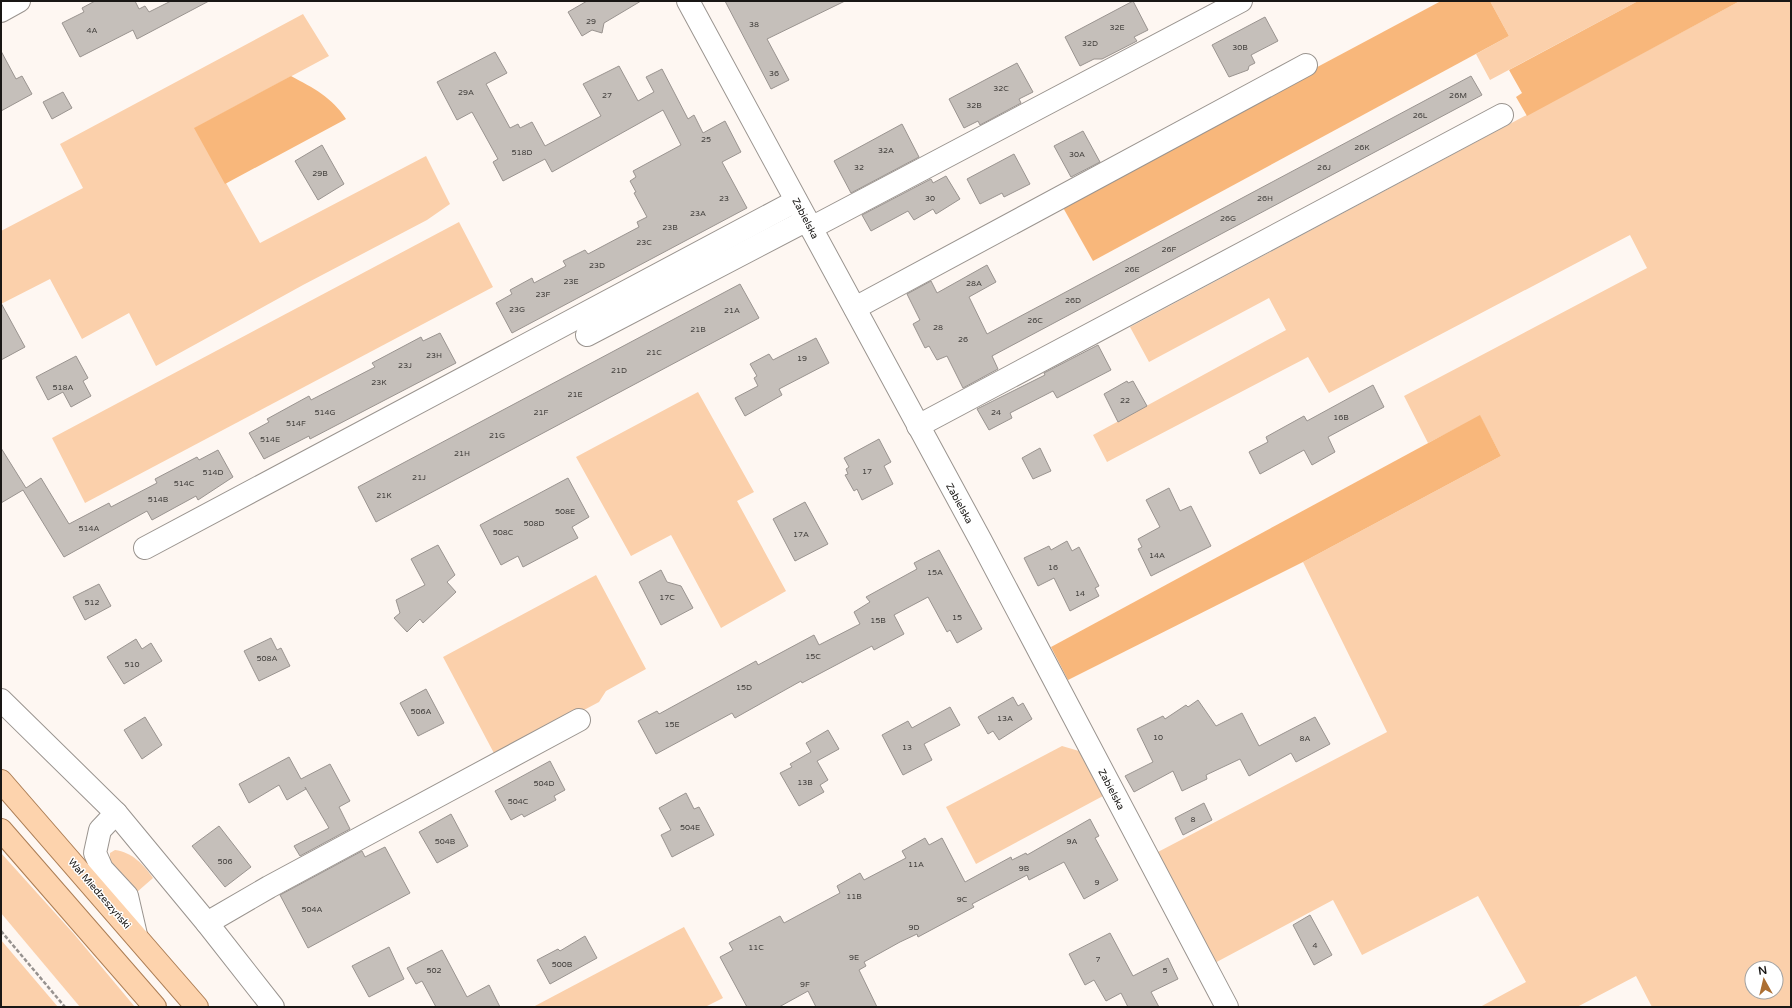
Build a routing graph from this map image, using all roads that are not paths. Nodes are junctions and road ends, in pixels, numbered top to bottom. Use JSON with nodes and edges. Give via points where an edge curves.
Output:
{"nodes":[{"id":1,"x":19,"y":1,"type":"edge"},
{"id":2,"x":688,"y":1,"type":"edge"},
{"id":3,"x":1241,"y":1,"type":"edge"},
{"id":4,"x":1,"y":10,"type":"edge"},
{"id":5,"x":1306,"y":65,"type":"dead end"},
{"id":6,"x":1502,"y":115,"type":"dead end"},
{"id":7,"x":796,"y":201,"type":"junction"},
{"id":8,"x":809,"y":224,"type":"junction"},
{"id":9,"x":855,"y":308,"type":"junction"},
{"id":10,"x":587,"y":335,"type":"dead end"},
{"id":11,"x":918,"y":426,"type":"junction"},
{"id":12,"x":145,"y":548,"type":"dead end"},
{"id":13,"x":1,"y":700,"type":"edge"},
{"id":14,"x":579,"y":720,"type":"dead end"},
{"id":15,"x":1,"y":780,"type":"edge"},
{"id":16,"x":116,"y":813,"type":"junction"},
{"id":17,"x":1,"y":830,"type":"edge"},
{"id":18,"x":207,"y":923,"type":"junction"},
{"id":19,"x":136,"y":935,"type":"junction"},
{"id":20,"x":155,"y":1007,"type":"edge"},
{"id":21,"x":197,"y":1007,"type":"edge"},
{"id":22,"x":273,"y":1007,"type":"edge"},
{"id":23,"x":1227,"y":1007,"type":"edge"}],
"edges":[{"from":1,"to":4,"type":"street"},
{"from":2,"to":7,"type":"street","name":"Zabielska"},
{"from":3,"to":8,"type":"street"},
{"from":5,"to":9,"type":"street"},
{"from":6,"to":11,"type":"street"},
{"from":7,"to":8,"type":"street","name":"Zabielska"},
{"from":7,"to":12,"type":"street"},
{"from":8,"to":9,"type":"street","name":"Zabielska"},
{"from":8,"to":10,"type":"street"},
{"from":9,"to":11,"type":"street","name":"Zabielska"},
{"from":11,"to":23,"type":"street","name":"Zabielska"},
{"from":13,"to":16,"type":"street"},
{"from":14,"to":18,"type":"street"},
{"from":15,"to":19,"type":"main road","name":"Wał Miedzeszyński"},
{"from":16,"to":18,"type":"street"},
{"from":16,"to":19,"type":"street","via":[[100,830],[96,853],[102,870],[127,896]]},
{"from":17,"to":20,"type":"main road"},
{"from":18,"to":22,"type":"street"},
{"from":19,"to":21,"type":"main road","name":"Wał Miedzeszyński"}]}
